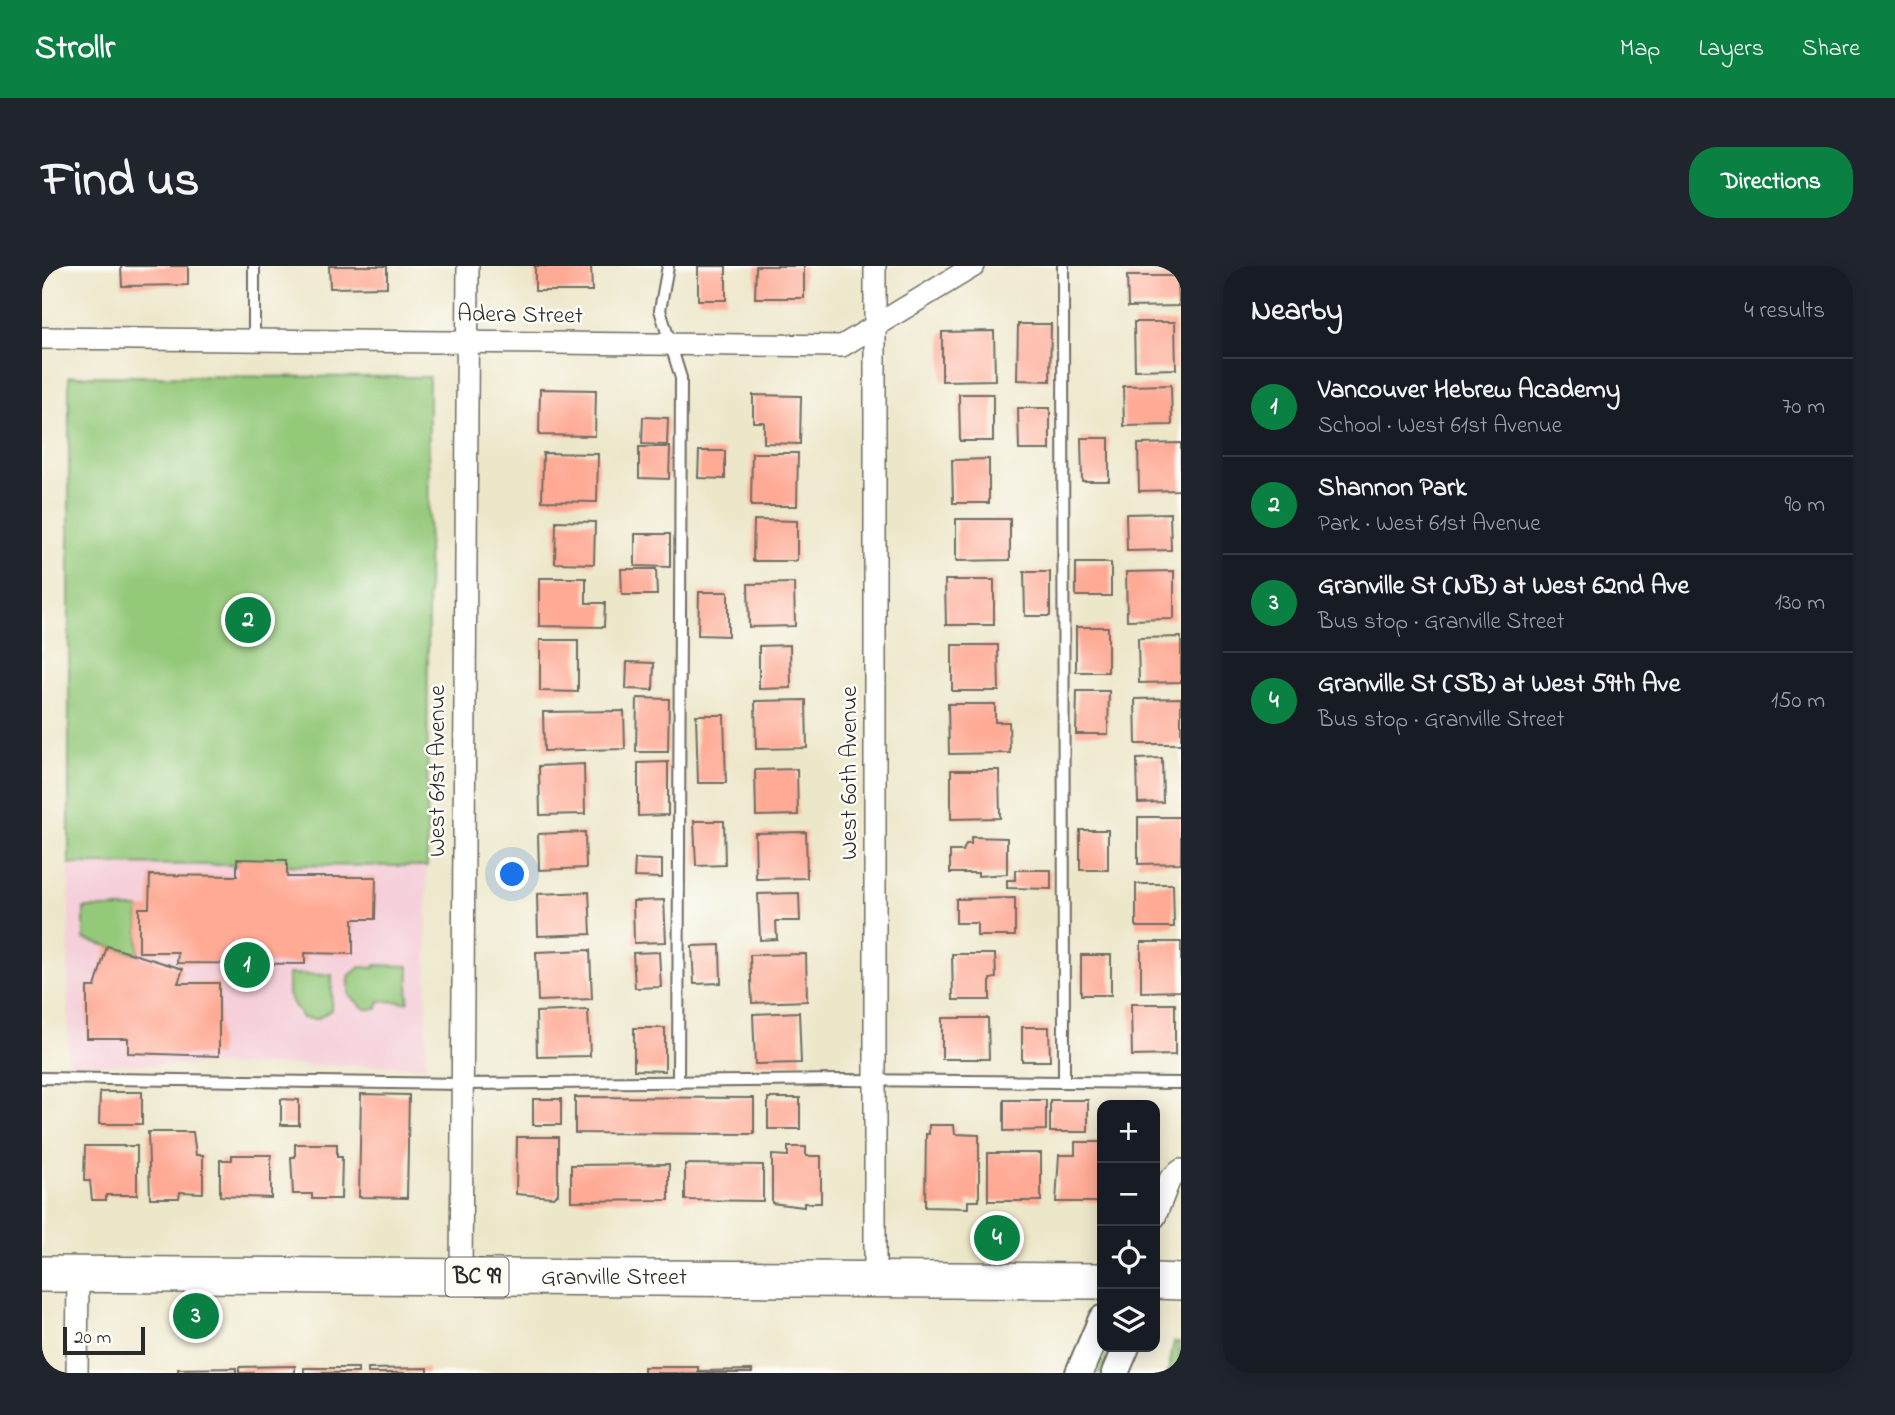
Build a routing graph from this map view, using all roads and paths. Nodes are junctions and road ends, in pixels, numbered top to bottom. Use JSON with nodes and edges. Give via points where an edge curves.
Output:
{"nodes":[{"id":1,"x":254,"y":266,"type":"edge"},
{"id":2,"x":468,"y":266,"type":"edge"},
{"id":3,"x":668,"y":266,"type":"edge"},
{"id":4,"x":875,"y":266,"type":"edge"},
{"id":5,"x":974,"y":266,"type":"edge"},
{"id":6,"x":1063,"y":266,"type":"edge"},
{"id":7,"x":875,"y":326,"type":"junction"},
{"id":8,"x":42,"y":338,"type":"edge"},
{"id":9,"x":254,"y":339,"type":"junction"},
{"id":10,"x":467,"y":341,"type":"junction"},
{"id":11,"x":673,"y":346,"type":"junction"},
{"id":12,"x":42,"y":1077,"type":"edge"},
{"id":13,"x":877,"y":1080,"type":"junction"},
{"id":14,"x":1064,"y":1082,"type":"junction"},
{"id":15,"x":678,"y":1083,"type":"junction"},
{"id":16,"x":1181,"y":1083,"type":"edge"},
{"id":17,"x":463,"y":1084,"type":"junction"},
{"id":18,"x":1181,"y":1170,"type":"edge"},
{"id":19,"x":1160,"y":1204,"type":"edge"},
{"id":20,"x":42,"y":1274,"type":"edge"},
{"id":21,"x":78,"y":1275,"type":"junction"},
{"id":22,"x":461,"y":1277,"type":"junction"},
{"id":23,"x":876,"y":1280,"type":"junction"},
{"id":24,"x":1097,"y":1281,"type":"edge"},
{"id":25,"x":1160,"y":1282,"type":"edge"},
{"id":26,"x":1181,"y":1282,"type":"edge"},
{"id":27,"x":1097,"y":1331,"type":"edge"},
{"id":28,"x":1124,"y":1352,"type":"edge"},
{"id":29,"x":76,"y":1373,"type":"edge"},
{"id":30,"x":1079,"y":1373,"type":"edge"},
{"id":31,"x":1115,"y":1373,"type":"edge"}],
"edges":[{"from":1,"to":9,"type":"lane"},
{"from":2,"to":10,"type":"street","name":"West 61st Avenue"},
{"from":3,"to":11,"type":"lane","via":[[660,310]]},
{"from":4,"to":7,"type":"street","name":"West 60th Avenue"},
{"from":5,"to":7,"type":"street","name":"Adera Street"},
{"from":6,"to":14,"type":"lane"},
{"from":7,"to":11,"type":"street","name":"Adera Street","via":[[842,346]]},
{"from":7,"to":13,"type":"street","name":"West 60th Avenue"},
{"from":8,"to":9,"type":"street","name":"Adera Street"},
{"from":9,"to":10,"type":"street","name":"Adera Street"},
{"from":10,"to":11,"type":"street","name":"Adera Street"},
{"from":10,"to":17,"type":"street","name":"West 61st Avenue"},
{"from":11,"to":15,"type":"lane","via":[[681,378]]},
{"from":12,"to":17,"type":"lane"},
{"from":13,"to":14,"type":"lane"},
{"from":13,"to":15,"type":"lane"},
{"from":13,"to":23,"type":"street","name":"West 60th Avenue"},
{"from":14,"to":16,"type":"lane"},
{"from":15,"to":17,"type":"lane"},
{"from":17,"to":22,"type":"street","name":"West 61st Avenue"},
{"from":18,"to":19,"type":"street","via":[[1170,1179]]},
{"from":20,"to":21,"type":"highway","name":"Granville Street","number":"BC 99"},
{"from":21,"to":22,"type":"highway","name":"Granville Street","number":"BC 99"},
{"from":21,"to":29,"type":"street"},
{"from":22,"to":23,"type":"highway","name":"Granville Street","number":"BC 99"},
{"from":23,"to":24,"type":"highway","name":"Granville Street","number":"BC 99"},
{"from":25,"to":26,"type":"highway"},
{"from":27,"to":30,"type":"street"},
{"from":28,"to":31,"type":"street"}]}
